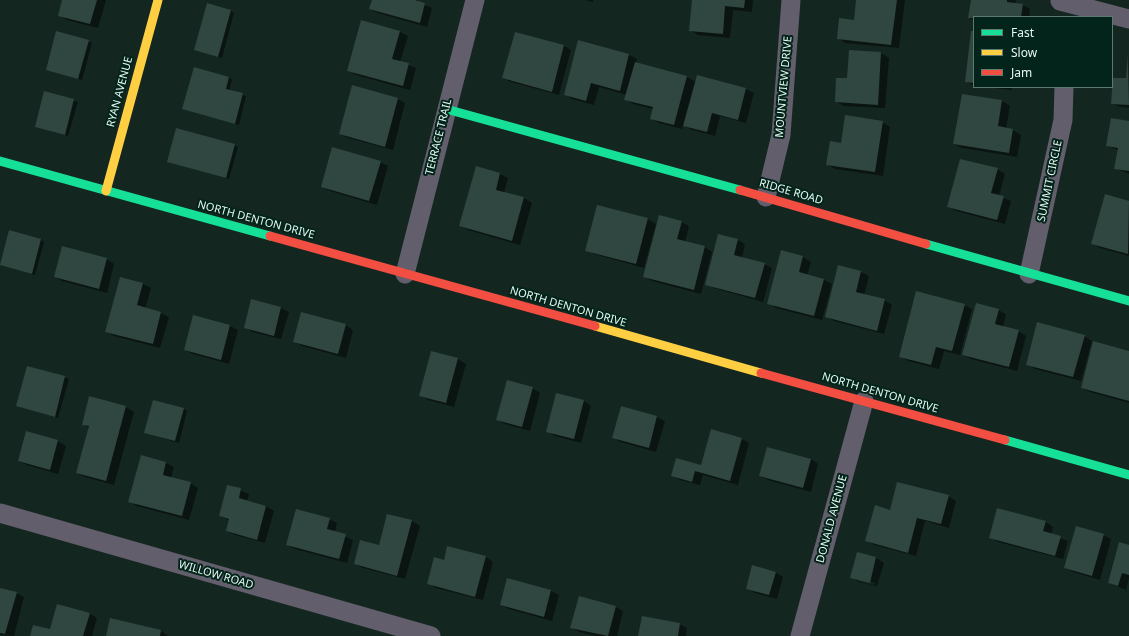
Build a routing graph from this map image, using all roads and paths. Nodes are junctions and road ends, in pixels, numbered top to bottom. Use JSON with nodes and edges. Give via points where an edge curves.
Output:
{"nodes":[{"id":1,"x":158,"y":0,"type":"edge"},
{"id":2,"x":475,"y":0,"type":"edge"},
{"id":3,"x":791,"y":0,"type":"edge"},
{"id":4,"x":1061,"y":6,"type":"edge"},
{"id":5,"x":1129,"y":19,"type":"edge"},
{"id":6,"x":1064,"y":88,"type":"edge"},
{"id":7,"x":446,"y":109,"type":"junction"},
{"id":8,"x":0,"y":162,"type":"edge"},
{"id":9,"x":106,"y":191,"type":"junction"},
{"id":10,"x":766,"y":197,"type":"junction"},
{"id":11,"x":405,"y":274,"type":"junction"},
{"id":12,"x":1029,"y":274,"type":"junction"},
{"id":13,"x":1129,"y":301,"type":"edge"},
{"id":14,"x":864,"y":401,"type":"junction"},
{"id":15,"x":1129,"y":475,"type":"edge"},
{"id":16,"x":0,"y":513,"type":"edge"},
{"id":17,"x":431,"y":636,"type":"edge"},
{"id":18,"x":800,"y":636,"type":"edge"}],
"edges":[{"from":1,"to":9,"type":"street","name":"RYAN AVENUE"},
{"from":2,"to":7,"type":"street","name":"TERRACE TRAIL"},
{"from":3,"to":10,"type":"street","name":"MOUNTVIEW DRIVE","via":[[781,135]]},
{"from":4,"to":5,"type":"street"},
{"from":6,"to":12,"type":"street","name":"SUMMIT CIRCLE","via":[[1064,120]]},
{"from":7,"to":10,"type":"street","name":"RIDGE ROAD"},
{"from":7,"to":11,"type":"street","name":"TERRACE TRAIL"},
{"from":8,"to":9,"type":"street","name":"NORTH DENTON DRIVE"},
{"from":9,"to":11,"type":"street","name":"NORTH DENTON DRIVE"},
{"from":10,"to":12,"type":"street","name":"RIDGE ROAD"},
{"from":11,"to":14,"type":"street","name":"NORTH DENTON DRIVE"},
{"from":12,"to":13,"type":"street","name":"RIDGE ROAD"},
{"from":14,"to":15,"type":"street","name":"NORTH DENTON DRIVE"},
{"from":14,"to":18,"type":"street","name":"DONALD AVENUE"},
{"from":16,"to":17,"type":"street","name":"WILLOW ROAD"}]}
